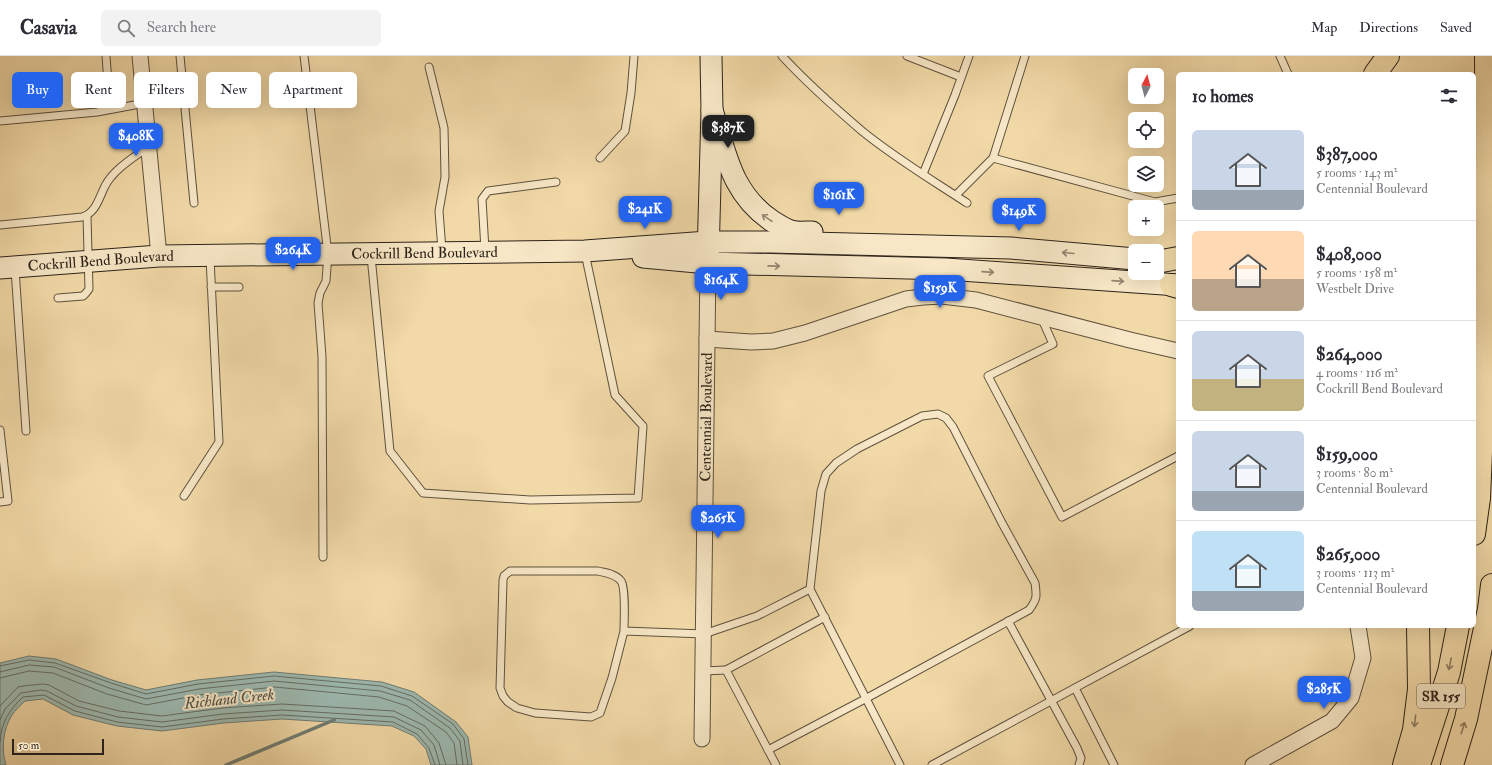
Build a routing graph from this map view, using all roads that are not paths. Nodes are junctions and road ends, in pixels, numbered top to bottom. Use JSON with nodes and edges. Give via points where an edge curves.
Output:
{"nodes":[{"id":1,"x":106,"y":56,"type":"edge"},
{"id":2,"x":140,"y":56,"type":"edge"},
{"id":3,"x":180,"y":56,"type":"edge"},
{"id":4,"x":304,"y":56,"type":"edge"},
{"id":5,"x":634,"y":56,"type":"edge"},
{"id":6,"x":711,"y":56,"type":"edge"},
{"id":7,"x":782,"y":56,"type":"edge"},
{"id":8,"x":907,"y":56,"type":"edge"},
{"id":9,"x":969,"y":56,"type":"edge"},
{"id":10,"x":1025,"y":56,"type":"edge"},
{"id":11,"x":1280,"y":56,"type":"edge"},
{"id":12,"x":1388,"y":56,"type":"edge"},
{"id":13,"x":1486,"y":56,"type":"edge"},
{"id":14,"x":429,"y":67,"type":"dead end"},
{"id":15,"x":142,"y":72,"type":"edge"},
{"id":16,"x":1287,"y":72,"type":"edge"},
{"id":17,"x":1376,"y":72,"type":"edge"},
{"id":18,"x":961,"y":77,"type":"junction"},
{"id":19,"x":134,"y":104,"type":"edge"},
{"id":20,"x":146,"y":108,"type":"edge"},
{"id":21,"x":110,"y":109,"type":"junction"},
{"id":22,"x":712,"y":110,"type":"junction"},
{"id":23,"x":0,"y":121,"type":"edge"},
{"id":24,"x":149,"y":147,"type":"junction"},
{"id":25,"x":600,"y":158,"type":"dead end"},
{"id":26,"x":993,"y":158,"type":"junction"},
{"id":27,"x":923,"y":174,"type":"junction"},
{"id":28,"x":556,"y":182,"type":"dead end"},
{"id":29,"x":956,"y":195,"type":"junction"},
{"id":30,"x":1176,"y":198,"type":"edge"},
{"id":31,"x":194,"y":203,"type":"dead end"},
{"id":32,"x":968,"y":203,"type":"dead end"},
{"id":33,"x":87,"y":216,"type":"junction"},
{"id":34,"x":0,"y":225,"type":"edge"},
{"id":35,"x":708,"y":242,"type":"junction"},
{"id":36,"x":1011,"y":248,"type":"junction"},
{"id":37,"x":585,"y":251,"type":"junction"},
{"id":38,"x":485,"y":252,"type":"junction"},
{"id":39,"x":443,"y":253,"type":"junction"},
{"id":40,"x":328,"y":254,"type":"junction"},
{"id":41,"x":370,"y":254,"type":"junction"},
{"id":42,"x":159,"y":256,"type":"junction"},
{"id":43,"x":210,"y":256,"type":"junction"},
{"id":44,"x":1128,"y":258,"type":"edge"},
{"id":45,"x":88,"y":261,"type":"junction"},
{"id":46,"x":708,"y":264,"type":"junction"},
{"id":47,"x":7,"y":267,"type":"edge"},
{"id":48,"x":1476,"y":267,"type":"edge"},
{"id":49,"x":1492,"y":267,"type":"edge"},
{"id":50,"x":1176,"y":286,"type":"edge"},
{"id":51,"x":211,"y":287,"type":"junction"},
{"id":52,"x":239,"y":287,"type":"dead end"},
{"id":53,"x":1492,"y":290,"type":"edge"},
{"id":54,"x":1476,"y":291,"type":"edge"},
{"id":55,"x":58,"y":298,"type":"dead end"},
{"id":56,"x":1041,"y":317,"type":"junction"},
{"id":57,"x":707,"y":339,"type":"junction"},
{"id":58,"x":1176,"y":352,"type":"edge"},
{"id":59,"x":0,"y":430,"type":"edge"},
{"id":60,"x":26,"y":430,"type":"dead end"},
{"id":61,"x":1176,"y":457,"type":"edge"},
{"id":62,"x":184,"y":496,"type":"dead end"},
{"id":63,"x":0,"y":502,"type":"edge"},
{"id":64,"x":1476,"y":520,"type":"edge"},
{"id":65,"x":323,"y":557,"type":"dead end"},
{"id":66,"x":1492,"y":586,"type":"edge"},
{"id":67,"x":810,"y":589,"type":"junction"},
{"id":68,"x":825,"y":616,"type":"junction"},
{"id":69,"x":1008,"y":621,"type":"junction"},
{"id":70,"x":1186,"y":628,"type":"edge"},
{"id":71,"x":1358,"y":628,"type":"edge"},
{"id":72,"x":1418,"y":628,"type":"edge"},
{"id":73,"x":1458,"y":628,"type":"edge"},
{"id":74,"x":624,"y":631,"type":"junction"},
{"id":75,"x":704,"y":634,"type":"junction"},
{"id":76,"x":726,"y":670,"type":"junction"},
{"id":77,"x":703,"y":671,"type":"junction"},
{"id":78,"x":1075,"y":688,"type":"junction"},
{"id":79,"x":865,"y":699,"type":"junction"},
{"id":80,"x":1051,"y":700,"type":"junction"},
{"id":81,"x":702,"y":739,"type":"dead end"},
{"id":82,"x":768,"y":750,"type":"junction"},
{"id":83,"x":776,"y":765,"type":"edge"},
{"id":84,"x":900,"y":765,"type":"edge"},
{"id":85,"x":932,"y":765,"type":"edge"},
{"id":86,"x":1079,"y":765,"type":"edge"},
{"id":87,"x":1114,"y":765,"type":"edge"},
{"id":88,"x":1253,"y":765,"type":"edge"},
{"id":89,"x":1404,"y":765,"type":"edge"},
{"id":90,"x":1419,"y":765,"type":"edge"},
{"id":91,"x":1452,"y":765,"type":"edge"}],
"edges":[{"from":1,"to":21,"type":"lane"},
{"from":2,"to":15,"type":"street"},
{"from":3,"to":31,"type":"lane"},
{"from":4,"to":40,"type":"lane"},
{"from":5,"to":25,"type":"lane","via":[[625,131]]},
{"from":6,"to":22,"type":"main road","name":"Centennial Boulevard"},
{"from":7,"to":27,"type":"lane","via":[[863,131]]},
{"from":8,"to":18,"type":"lane"},
{"from":9,"to":18,"type":"lane"},
{"from":10,"to":26,"type":"lane"},
{"from":11,"to":16,"type":"lane"},
{"from":12,"to":17,"type":"highway"},
{"from":13,"to":64,"type":"highway","bridge":true,"via":[[1486,335]]},
{"from":14,"to":39,"type":"lane","via":[[444,128],[445,177],[439,211]]},
{"from":18,"to":27,"type":"lane"},
{"from":19,"to":21,"type":"lane"},
{"from":20,"to":24,"type":"street"},
{"from":21,"to":23,"type":"lane"},
{"from":22,"to":35,"type":"main road","name":"Centennial Boulevard"},
{"from":36,"to":22,"type":"main road","one_way":true,"via":[[946,235],[791,231],[761,213],[741,190],[733,175]]},
{"from":24,"to":33,"type":"lane","via":[[111,176],[96,206]]},
{"from":24,"to":42,"type":"street"},
{"from":26,"to":29,"type":"lane"},
{"from":26,"to":30,"type":"lane","via":[[1155,202]]},
{"from":27,"to":29,"type":"lane"},
{"from":28,"to":38,"type":"lane","via":[[488,191],[482,199]]},
{"from":29,"to":32,"type":"lane"},
{"from":33,"to":34,"type":"lane"},
{"from":33,"to":45,"type":"lane"},
{"from":35,"to":36,"type":"main road"},
{"from":35,"to":37,"type":"main road"},
{"from":35,"to":46,"type":"main road","name":"Centennial Boulevard"},
{"from":44,"to":36,"type":"main road","one_way":true},
{"from":37,"to":38,"type":"main road","name":"Cockrill Bend Boulevard"},
{"from":37,"to":41,"type":"lane","via":[[615,395],[643,426],[638,498],[530,500],[423,493],[390,451]]},
{"from":37,"to":46,"type":"main road"},
{"from":38,"to":39,"type":"main road","name":"Cockrill Bend Boulevard"},
{"from":39,"to":41,"type":"main road","name":"Cockrill Bend Boulevard"},
{"from":40,"to":41,"type":"main road","name":"Cockrill Bend Boulevard"},
{"from":40,"to":43,"type":"main road","name":"Cockrill Bend Boulevard"},
{"from":40,"to":65,"type":"lane","via":[[326,281],[318,303],[322,357]]},
{"from":42,"to":43,"type":"main road","name":"Cockrill Bend Boulevard"},
{"from":42,"to":45,"type":"main road","name":"Cockrill Bend Boulevard"},
{"from":43,"to":51,"type":"lane"},
{"from":45,"to":47,"type":"main road","name":"Cockrill Bend Boulevard"},
{"from":45,"to":55,"type":"lane","via":[[89,289],[86,293],[83,296]]},
{"from":46,"to":50,"type":"main road","one_way":true,"via":[[946,269]]},
{"from":46,"to":57,"type":"street","name":"Centennial Boulevard"},
{"from":47,"to":60,"type":"lane"},
{"from":48,"to":49,"type":"main road"},
{"from":51,"to":52,"type":"lane"},
{"from":51,"to":62,"type":"lane","via":[[219,442]]},
{"from":53,"to":54,"type":"main road"},
{"from":56,"to":57,"type":"street","via":[[970,299],[923,296],[906,299],[805,333],[773,341]]},
{"from":56,"to":58,"type":"street"},
{"from":56,"to":61,"type":"lane","via":[[1053,344],[988,376],[1062,517]]},
{"from":57,"to":75,"type":"street","name":"Centennial Boulevard"},
{"from":59,"to":63,"type":"lane","via":[[8,501]]},
{"from":91,"to":66,"type":"highway","number":"SR 155","one_way":true,"via":[[1466,719],[1490,609]]},
{"from":67,"to":68,"type":"lane"},
{"from":67,"to":69,"type":"lane","via":[[821,491],[826,474],[836,463],[857,450],[922,416],[938,414],[946,418],[953,427],[1035,583],[1036,601],[1029,610]]},
{"from":67,"to":75,"type":"lane","via":[[757,616]]},
{"from":68,"to":76,"type":"lane"},
{"from":68,"to":79,"type":"lane"},
{"from":69,"to":79,"type":"lane"},
{"from":69,"to":80,"type":"lane"},
{"from":70,"to":78,"type":"lane"},
{"from":71,"to":88,"type":"street","via":[[1363,658],[1351,698],[1332,721]]},
{"from":72,"to":89,"type":"highway","one_way":true,"via":[[1419,689],[1414,730]]},
{"from":73,"to":90,"type":"highway","number":"SR 155","one_way":true,"via":[[1448,672]]},
{"from":74,"to":74,"type":"lane","via":[[624,587],[621,580],[612,575],[598,572],[510,571],[503,580],[500,688],[503,696],[517,708],[534,713],[591,717],[600,713]]},
{"from":74,"to":75,"type":"lane"},
{"from":75,"to":77,"type":"street","name":"Centennial Boulevard"},
{"from":76,"to":77,"type":"lane"},
{"from":76,"to":82,"type":"lane"},
{"from":77,"to":81,"type":"street","name":"Centennial Boulevard"},
{"from":78,"to":80,"type":"lane"},
{"from":78,"to":87,"type":"lane"},
{"from":79,"to":82,"type":"lane"},
{"from":79,"to":84,"type":"lane"},
{"from":80,"to":85,"type":"lane"},
{"from":80,"to":86,"type":"lane","via":[[1077,748],[1081,758]]},
{"from":82,"to":83,"type":"lane"}]}
